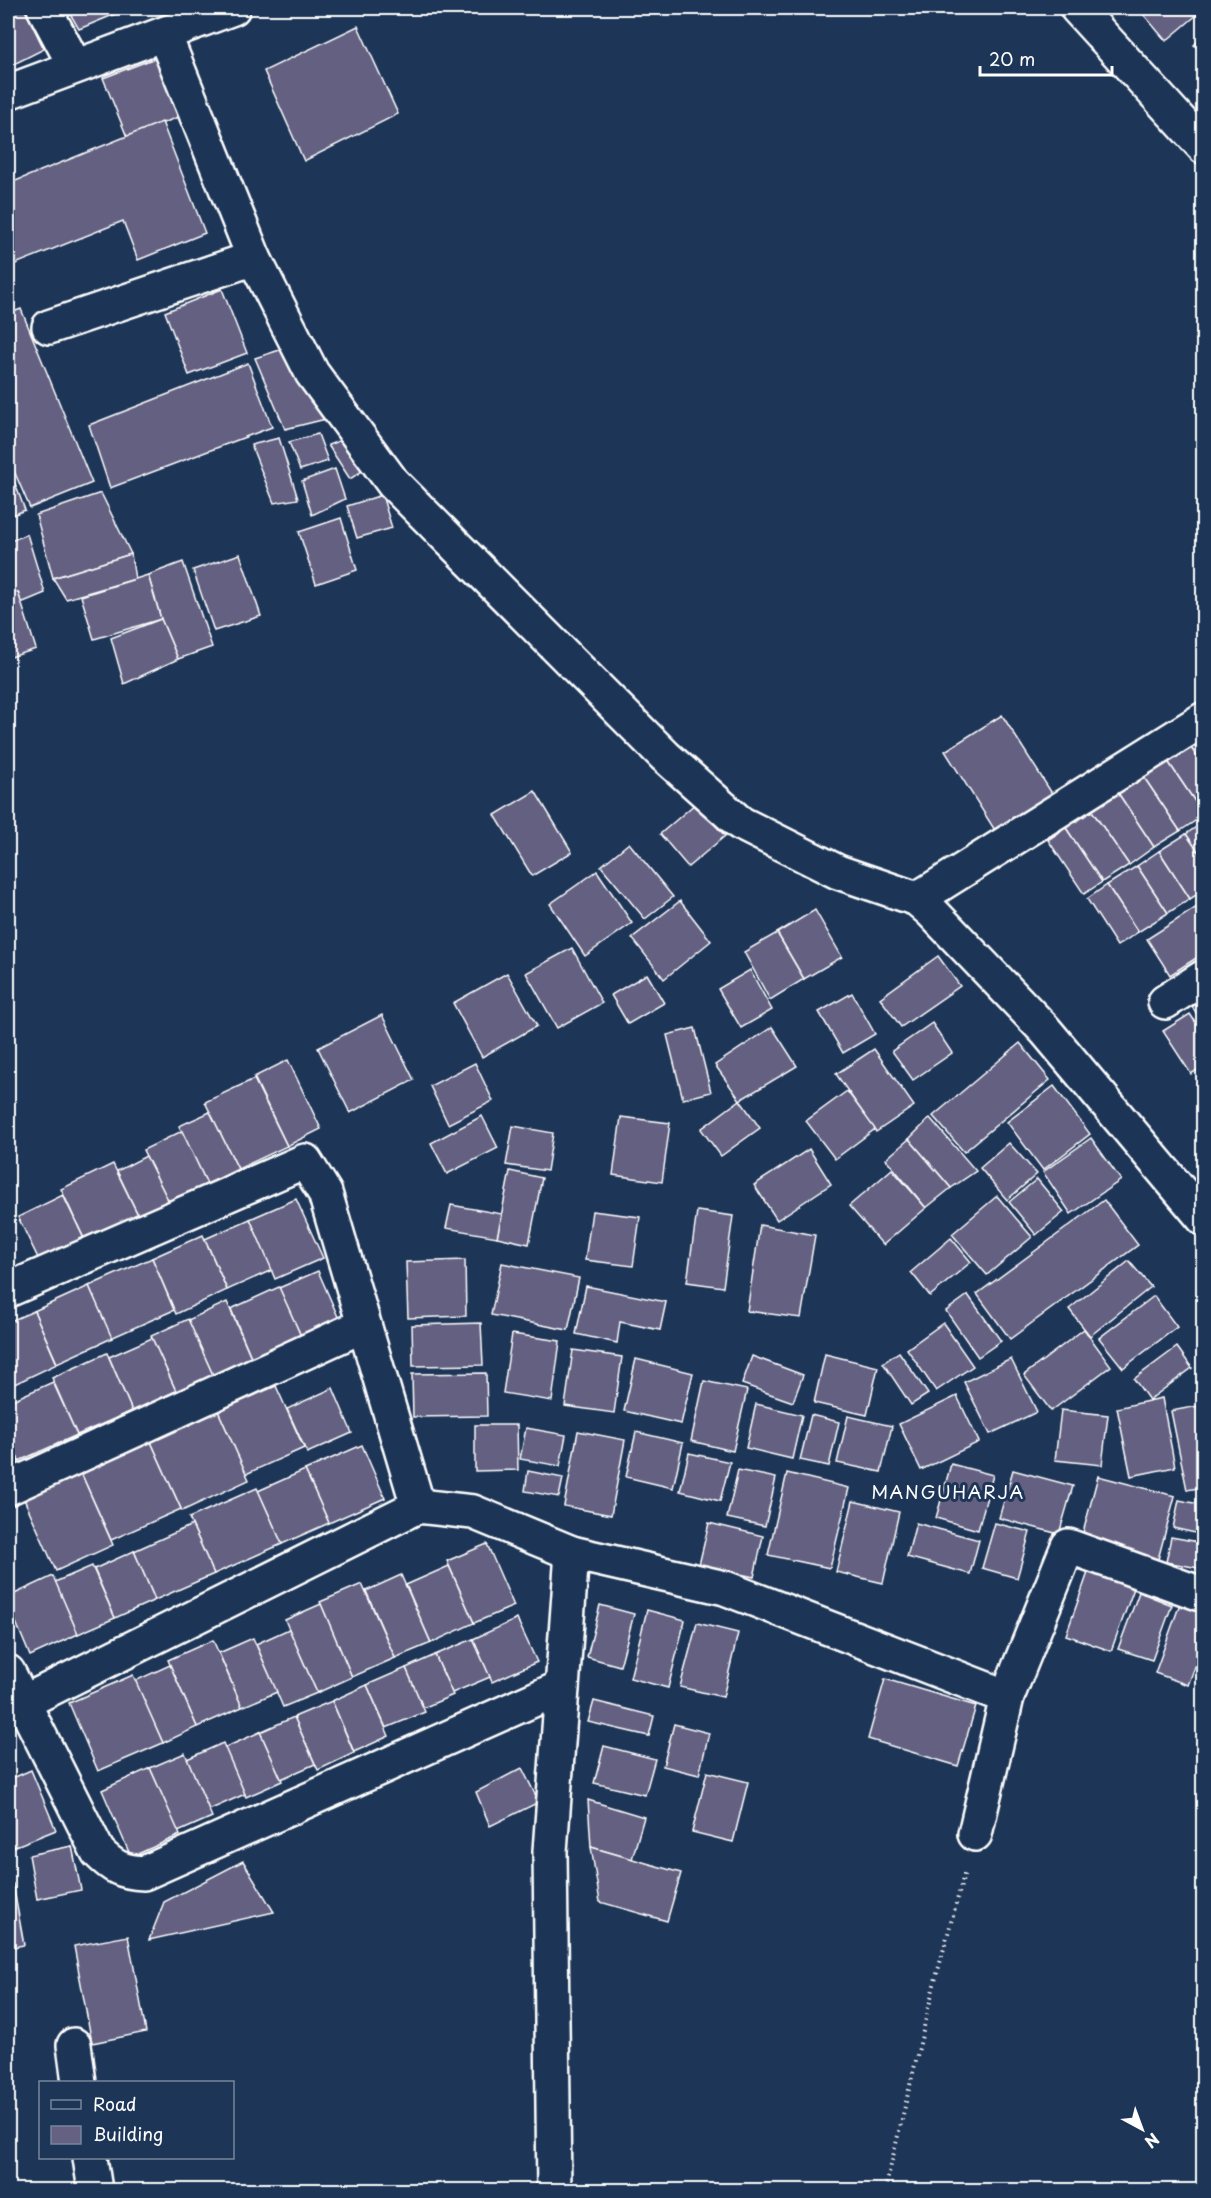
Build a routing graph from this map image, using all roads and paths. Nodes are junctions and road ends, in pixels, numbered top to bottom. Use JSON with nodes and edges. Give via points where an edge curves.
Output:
{"nodes":[{"id":1,"x":44,"y":8,"type":"edge"},
{"id":2,"x":233,"y":8,"type":"edge"},
{"id":3,"x":1077,"y":8,"type":"edge"},
{"id":4,"x":164,"y":34,"type":"junction"},
{"id":5,"x":75,"y":66,"type":"junction"},
{"id":6,"x":8,"y":92,"type":"edge"},
{"id":7,"x":1203,"y":147,"type":"edge"},
{"id":8,"x":254,"y":258,"type":"junction"},
{"id":9,"x":49,"y":327,"type":"dead end"},
{"id":10,"x":1203,"y":719,"type":"edge"},
{"id":11,"x":917,"y":899,"type":"junction"},
{"id":12,"x":1203,"y":977,"type":"edge"},
{"id":13,"x":1165,"y":1002,"type":"dead end"},
{"id":14,"x":1203,"y":1219,"type":"edge"},
{"id":15,"x":8,"y":1290,"type":"edge"},
{"id":16,"x":364,"y":1325,"type":"junction"},
{"id":17,"x":8,"y":1488,"type":"edge"},
{"id":18,"x":418,"y":1506,"type":"junction"},
{"id":19,"x":572,"y":1552,"type":"junction"},
{"id":20,"x":1203,"y":1594,"type":"edge"},
{"id":21,"x":8,"y":1672,"type":"edge"},
{"id":22,"x":562,"y":1687,"type":"junction"},
{"id":23,"x":1007,"y":1698,"type":"junction"},
{"id":24,"x":22,"y":1703,"type":"junction"},
{"id":25,"x":975,"y":1834,"type":"joint"},
{"id":26,"x":74,"y":2045,"type":"dead end"},
{"id":27,"x":79,"y":2081,"type":"edge"},
{"id":28,"x":90,"y":2159,"type":"edge"},
{"id":29,"x":95,"y":2190,"type":"edge"},
{"id":30,"x":554,"y":2190,"type":"edge"},
{"id":31,"x":885,"y":2190,"type":"edge"}],
"edges":[{"from":1,"to":5,"type":"street"},
{"from":2,"to":4,"type":"street"},
{"from":3,"to":7,"type":"street"},
{"from":4,"to":5,"type":"street"},
{"from":4,"to":8,"type":"street"},
{"from":5,"to":6,"type":"street"},
{"from":8,"to":9,"type":"street"},
{"from":8,"to":11,"type":"street","via":[[312,373],[393,483],[665,756],[740,823],[838,872]]},
{"from":10,"to":11,"type":"street"},
{"from":11,"to":14,"type":"street","via":[[1045,1030]]},
{"from":12,"to":13,"type":"street"},
{"from":15,"to":16,"type":"street","via":[[305,1161],[325,1193]]},
{"from":16,"to":17,"type":"street"},
{"from":16,"to":18,"type":"street"},
{"from":18,"to":19,"type":"street","via":[[473,1512]]},
{"from":18,"to":24,"type":"street"},
{"from":19,"to":22,"type":"street"},
{"from":19,"to":23,"type":"street","via":[[725,1587]]},
{"from":20,"to":23,"type":"street","via":[[1068,1546]]},
{"from":21,"to":24,"type":"street"},
{"from":22,"to":24,"type":"street","via":[[144,1873],[124,1872],[98,1852]]},
{"from":22,"to":30,"type":"street","via":[[550,1851]]},
{"from":23,"to":25,"type":"street"},
{"from":25,"to":31,"type":"path"},
{"from":26,"to":27,"type":"street"},
{"from":28,"to":29,"type":"street"}]}
